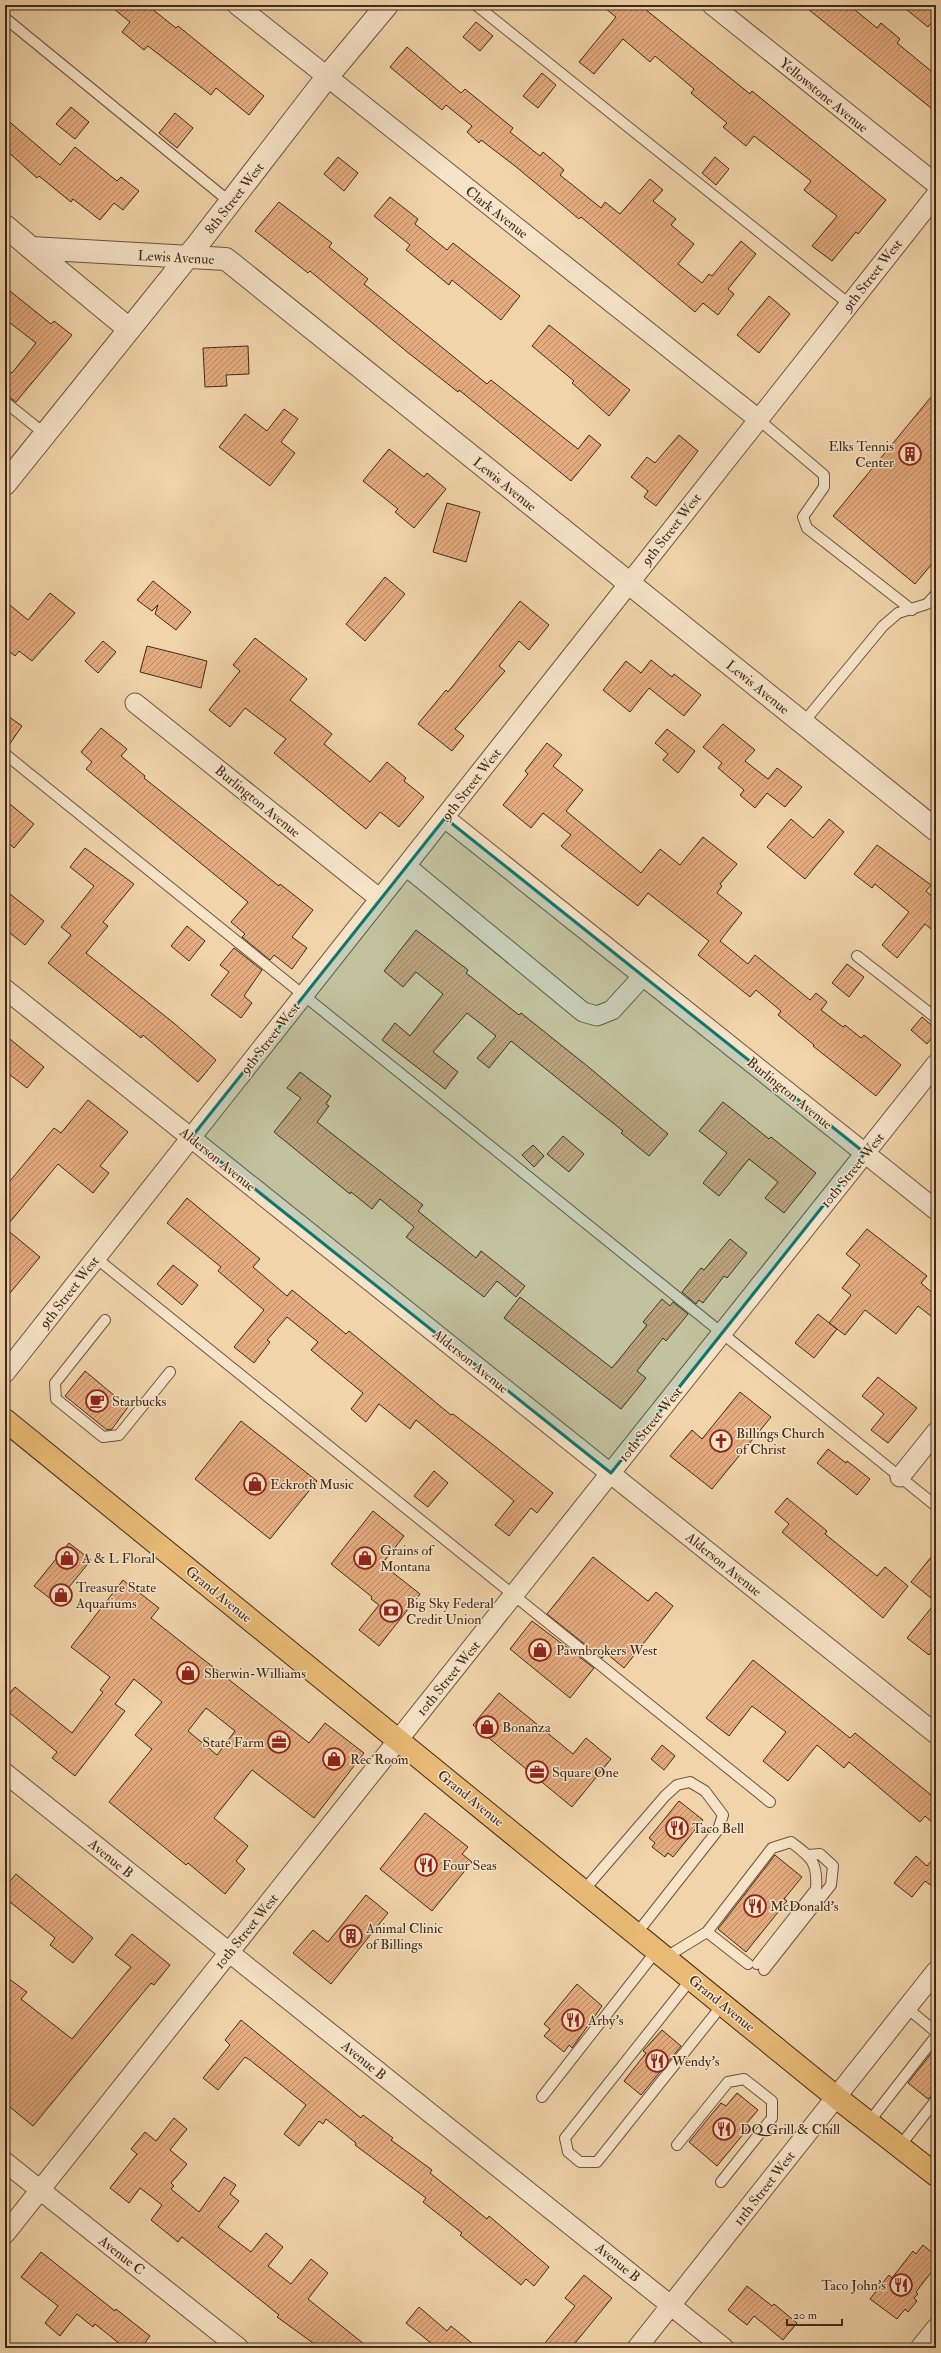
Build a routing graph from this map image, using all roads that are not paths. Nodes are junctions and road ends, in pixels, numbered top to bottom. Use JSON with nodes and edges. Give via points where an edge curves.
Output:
{"nodes":[{"id":1,"x":237,"y":5,"type":"edge"},
{"id":2,"x":387,"y":5,"type":"edge"},
{"id":3,"x":476,"y":5,"type":"edge"},
{"id":4,"x":712,"y":5,"type":"edge"},
{"id":5,"x":5,"y":18,"type":"edge"},
{"id":6,"x":327,"y":77,"type":"junction"},
{"id":7,"x":936,"y":184,"type":"edge"},
{"id":8,"x":936,"y":195,"type":"edge"},
{"id":9,"x":230,"y":202,"type":"junction"},
{"id":10,"x":5,"y":226,"type":"edge"},
{"id":11,"x":31,"y":248,"type":"junction"},
{"id":12,"x":187,"y":258,"type":"junction"},
{"id":13,"x":849,"y":304,"type":"junction"},
{"id":14,"x":129,"y":329,"type":"junction"},
{"id":15,"x":5,"y":402,"type":"edge"},
{"id":16,"x":758,"y":419,"type":"junction"},
{"id":17,"x":45,"y":434,"type":"junction"},
{"id":18,"x":5,"y":484,"type":"edge"},
{"id":19,"x":628,"y":583,"type":"junction"},
{"id":20,"x":936,"y":594,"type":"edge"},
{"id":21,"x":912,"y":610,"type":"junction"},
{"id":22,"x":135,"y":703,"type":"dead end"},
{"id":23,"x":803,"y":723,"type":"junction"},
{"id":24,"x":5,"y":754,"type":"edge"},
{"id":25,"x":445,"y":818,"type":"junction"},
{"id":26,"x":936,"y":830,"type":"edge"},
{"id":27,"x":406,"y":866,"type":"junction"},
{"id":28,"x":380,"y":898,"type":"junction"},
{"id":29,"x":857,"y":956,"type":"dead end"},
{"id":30,"x":643,"y":976,"type":"junction"},
{"id":31,"x":5,"y":989,"type":"edge"},
{"id":32,"x":304,"y":995,"type":"junction"},
{"id":33,"x":936,"y":1018,"type":"edge"},
{"id":34,"x":936,"y":1064,"type":"edge"},
{"id":35,"x":191,"y":1138,"type":"junction"},
{"id":36,"x":865,"y":1153,"type":"junction"},
{"id":37,"x":936,"y":1210,"type":"edge"},
{"id":38,"x":96,"y":1258,"type":"junction"},
{"id":39,"x":105,"y":1320,"type":"dead end"},
{"id":40,"x":722,"y":1333,"type":"junction"},
{"id":41,"x":170,"y":1372,"type":"dead end"},
{"id":42,"x":5,"y":1373,"type":"edge"},
{"id":43,"x":5,"y":1420,"type":"edge"},
{"id":44,"x":936,"y":1432,"type":"edge"},
{"id":45,"x":611,"y":1473,"type":"junction"},
{"id":46,"x":900,"y":1477,"type":"junction"},
{"id":47,"x":936,"y":1506,"type":"edge"},
{"id":48,"x":514,"y":1595,"type":"junction"},
{"id":49,"x":936,"y":1734,"type":"edge"},
{"id":50,"x":399,"y":1740,"type":"junction"},
{"id":51,"x":5,"y":1773,"type":"edge"},
{"id":52,"x":770,"y":1802,"type":"dead end"},
{"id":53,"x":808,"y":1855,"type":"junction"},
{"id":54,"x":584,"y":1890,"type":"junction"},
{"id":55,"x":707,"y":1932,"type":"junction"},
{"id":56,"x":637,"y":1933,"type":"junction"},
{"id":57,"x":229,"y":1952,"type":"junction"},
{"id":58,"x":662,"y":1954,"type":"junction"},
{"id":59,"x":756,"y":1966,"type":"junction"},
{"id":60,"x":936,"y":1971,"type":"edge"},
{"id":61,"x":692,"y":1978,"type":"junction"},
{"id":62,"x":723,"y":2004,"type":"junction"},
{"id":63,"x":907,"y":2008,"type":"junction"},
{"id":64,"x":936,"y":2032,"type":"edge"},
{"id":65,"x":936,"y":2036,"type":"edge"},
{"id":66,"x":542,"y":2097,"type":"dead end"},
{"id":67,"x":836,"y":2097,"type":"junction"},
{"id":68,"x":936,"y":2100,"type":"edge"},
{"id":69,"x":869,"y":2122,"type":"junction"},
{"id":70,"x":677,"y":2145,"type":"dead end"},
{"id":71,"x":900,"y":2146,"type":"junction"},
{"id":72,"x":5,"y":2162,"type":"edge"},
{"id":73,"x":936,"y":2175,"type":"edge"},
{"id":74,"x":721,"y":2182,"type":"dead end"},
{"id":75,"x":40,"y":2190,"type":"junction"},
{"id":76,"x":5,"y":2234,"type":"edge"},
{"id":77,"x":672,"y":2305,"type":"junction"},
{"id":78,"x":936,"y":2328,"type":"edge"},
{"id":79,"x":239,"y":2348,"type":"edge"},
{"id":80,"x":637,"y":2348,"type":"edge"},
{"id":81,"x":724,"y":2348,"type":"edge"},
{"id":82,"x":920,"y":2348,"type":"edge"}],
"edges":[{"from":1,"to":6,"type":"street","name":"Clark Avenue"},
{"from":2,"to":6,"type":"street","name":"8th Street West"},
{"from":3,"to":13,"type":"lane"},
{"from":4,"to":7,"type":"street","name":"Yellowstone Avenue"},
{"from":5,"to":9,"type":"lane"},
{"from":6,"to":9,"type":"street","name":"8th Street West"},
{"from":6,"to":16,"type":"street","name":"Clark Avenue"},
{"from":8,"to":13,"type":"street","name":"9th Street West"},
{"from":9,"to":12,"type":"street","name":"8th Street West"},
{"from":10,"to":11,"type":"street"},
{"from":11,"to":12,"type":"street","name":"Lewis Avenue"},
{"from":11,"to":14,"type":"street"},
{"from":12,"to":14,"type":"street","name":"8th Street West"},
{"from":12,"to":19,"type":"street","name":"Lewis Avenue","via":[[226,259]]},
{"from":13,"to":16,"type":"street","name":"9th Street West"},
{"from":14,"to":17,"type":"street","name":"8th Street West"},
{"from":15,"to":17,"type":"lane"},
{"from":16,"to":19,"type":"street","name":"9th Street West"},
{"from":16,"to":21,"type":"lane","via":[[824,475],[824,487],[803,517],[807,528]]},
{"from":17,"to":18,"type":"street","name":"8th Street West"},
{"from":19,"to":23,"type":"street","name":"Lewis Avenue"},
{"from":19,"to":25,"type":"street","name":"9th Street West"},
{"from":20,"to":21,"type":"lane","via":[[927,604]]},
{"from":21,"to":23,"type":"lane","via":[[898,613],[883,626]]},
{"from":22,"to":28,"type":"street","name":"Burlington Avenue"},
{"from":23,"to":26,"type":"street","name":"Lewis Avenue"},
{"from":24,"to":32,"type":"lane"},
{"from":25,"to":27,"type":"street","name":"9th Street West"},
{"from":25,"to":30,"type":"street","name":"Burlington Avenue"},
{"from":27,"to":28,"type":"street","name":"9th Street West"},
{"from":27,"to":30,"type":"street","via":[[583,1012],[597,1016],[612,1010]]},
{"from":28,"to":32,"type":"street","name":"9th Street West"},
{"from":29,"to":33,"type":"lane"},
{"from":30,"to":36,"type":"street","name":"Burlington Avenue"},
{"from":31,"to":35,"type":"street","name":"Alderson Avenue"},
{"from":32,"to":35,"type":"street","name":"9th Street West"},
{"from":32,"to":40,"type":"lane"},
{"from":34,"to":36,"type":"street","name":"10th Street West"},
{"from":35,"to":38,"type":"street","name":"9th Street West"},
{"from":35,"to":45,"type":"street","name":"Alderson Avenue"},
{"from":36,"to":37,"type":"street","name":"Burlington Avenue"},
{"from":36,"to":40,"type":"street","name":"10th Street West"},
{"from":38,"to":42,"type":"street","name":"9th Street West"},
{"from":38,"to":48,"type":"lane"},
{"from":39,"to":41,"type":"lane","via":[[55,1383],[56,1399],[103,1437],[118,1435]]},
{"from":40,"to":45,"type":"street","name":"10th Street West"},
{"from":40,"to":46,"type":"lane"},
{"from":43,"to":50,"type":"main road","name":"Grand Avenue"},
{"from":44,"to":46,"type":"street"},
{"from":45,"to":48,"type":"street","name":"10th Street West"},
{"from":45,"to":49,"type":"street","name":"Alderson Avenue"},
{"from":46,"to":47,"type":"lane"},
{"from":48,"to":50,"type":"street","name":"10th Street West"},
{"from":48,"to":52,"type":"lane"},
{"from":50,"to":54,"type":"main road","name":"Grand Avenue"},
{"from":50,"to":57,"type":"street","name":"10th Street West"},
{"from":51,"to":57,"type":"street","name":"Avenue B"},
{"from":53,"to":55,"type":"lane","via":[[791,1842],[772,1848]]},
{"from":53,"to":59,"type":"lane","via":[[814,1863],[817,1875],[816,1889]]},
{"from":53,"to":59,"type":"lane","via":[[820,1854],[833,1866],[831,1885]]},
{"from":54,"to":56,"type":"main road","name":"Grand Avenue"},
{"from":54,"to":56,"type":"lane","via":[[677,1785],[690,1782],[705,1791],[723,1815],[718,1830]]},
{"from":55,"to":58,"type":"lane"},
{"from":55,"to":59,"type":"lane"},
{"from":56,"to":58,"type":"main road","name":"Grand Avenue"},
{"from":57,"to":75,"type":"street","name":"10th Street West"},
{"from":57,"to":77,"type":"street","name":"Avenue B"},
{"from":58,"to":61,"type":"main road","name":"Grand Avenue"},
{"from":58,"to":66,"type":"lane"},
{"from":60,"to":63,"type":"street","name":"11th Street West"},
{"from":61,"to":62,"type":"main road","name":"Grand Avenue"},
{"from":61,"to":62,"type":"lane","via":[[565,2138],[568,2152],[580,2162],[597,2162]]},
{"from":62,"to":67,"type":"main road","name":"Grand Avenue"},
{"from":63,"to":64,"type":"lane"},
{"from":63,"to":67,"type":"street","name":"11th Street West"},
{"from":65,"to":69,"type":"lane"},
{"from":67,"to":69,"type":"main road","name":"Grand Avenue"},
{"from":67,"to":77,"type":"street","name":"11th Street West"},
{"from":68,"to":71,"type":"lane"},
{"from":69,"to":71,"type":"main road","name":"Grand Avenue"},
{"from":70,"to":74,"type":"lane","via":[[728,2082],[744,2079],[772,2101],[772,2118]]},
{"from":71,"to":73,"type":"main road","name":"Grand Avenue"},
{"from":72,"to":75,"type":"street","name":"Avenue C"},
{"from":75,"to":76,"type":"street","name":"10th Street West"},
{"from":75,"to":79,"type":"street","name":"Avenue C"},
{"from":77,"to":80,"type":"street","name":"11th Street West"},
{"from":77,"to":81,"type":"street","name":"Avenue B"},
{"from":78,"to":82,"type":"street"}]}
